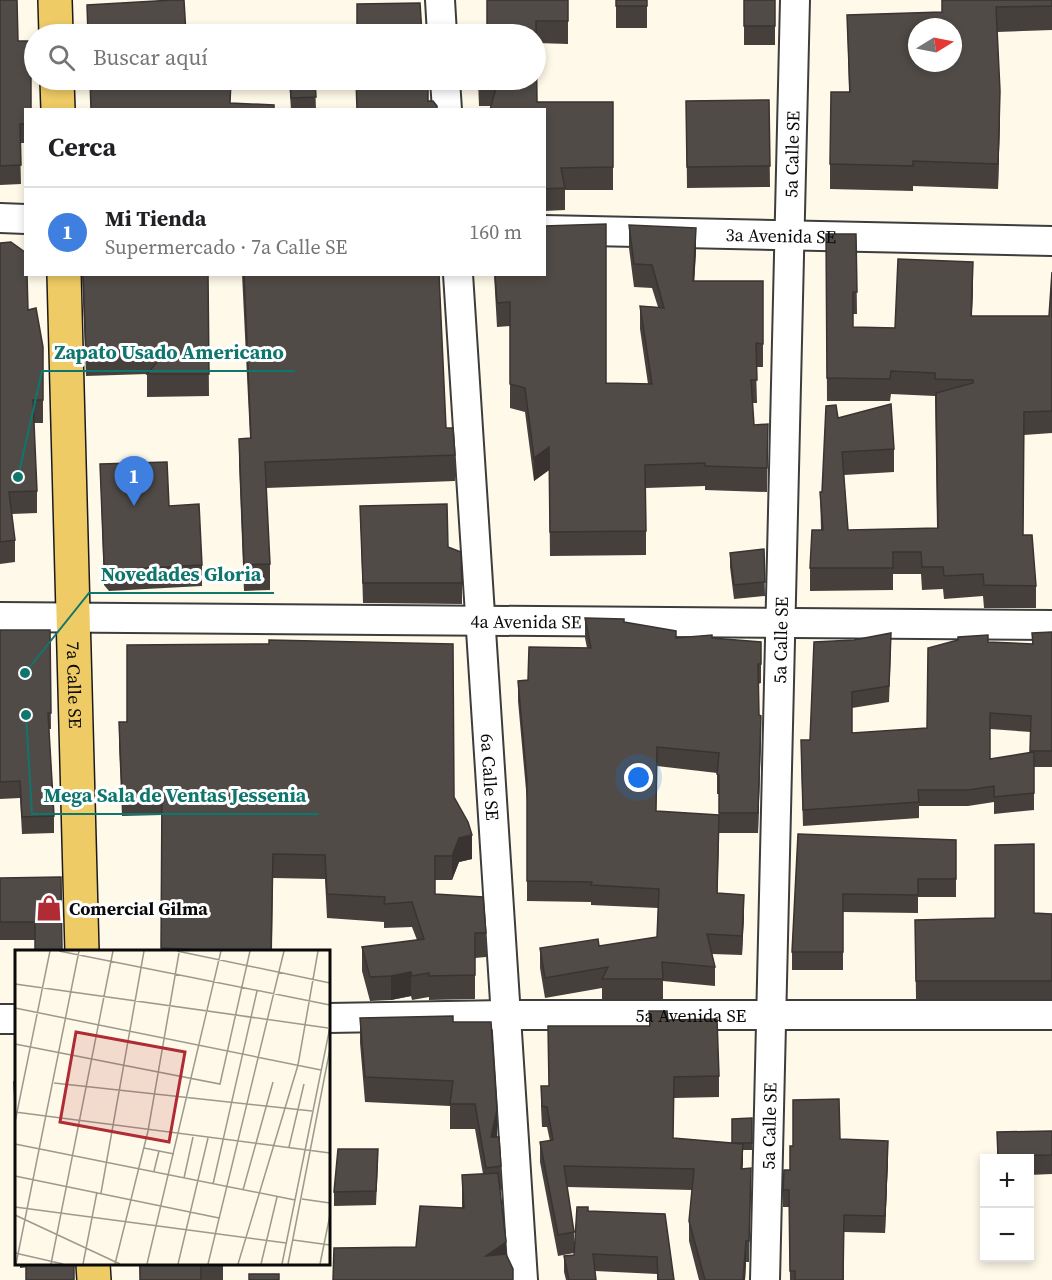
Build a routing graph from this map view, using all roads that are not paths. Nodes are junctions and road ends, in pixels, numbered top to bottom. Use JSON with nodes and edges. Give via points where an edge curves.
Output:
{"nodes":[{"id":1,"x":55,"y":0,"type":"edge"},
{"id":2,"x":440,"y":0,"type":"edge"},
{"id":3,"x":795,"y":0,"type":"edge"},
{"id":4,"x":56,"y":24,"type":"edge"},
{"id":5,"x":441,"y":24,"type":"edge"},
{"id":6,"x":57,"y":90,"type":"edge"},
{"id":7,"x":446,"y":90,"type":"edge"},
{"id":8,"x":58,"y":108,"type":"edge"},
{"id":9,"x":447,"y":108,"type":"edge"},
{"id":10,"x":0,"y":218,"type":"edge"},
{"id":11,"x":24,"y":219,"type":"edge"},
{"id":12,"x":546,"y":230,"type":"edge"},
{"id":13,"x":789,"y":235,"type":"junction"},
{"id":14,"x":1052,"y":241,"type":"edge"},
{"id":15,"x":64,"y":276,"type":"edge"},
{"id":16,"x":458,"y":276,"type":"edge"},
{"id":17,"x":0,"y":617,"type":"edge"},
{"id":18,"x":74,"y":617,"type":"junction"},
{"id":19,"x":480,"y":622,"type":"junction"},
{"id":20,"x":780,"y":625,"type":"junction"},
{"id":21,"x":1052,"y":625,"type":"edge"},
{"id":22,"x":82,"y":950,"type":"edge"},
{"id":23,"x":506,"y":1015,"type":"junction"},
{"id":24,"x":1052,"y":1015,"type":"edge"},
{"id":25,"x":771,"y":1016,"type":"junction"},
{"id":26,"x":330,"y":1018,"type":"edge"},
{"id":27,"x":0,"y":1019,"type":"edge"},
{"id":28,"x":15,"y":1020,"type":"edge"},
{"id":29,"x":93,"y":1265,"type":"edge"},
{"id":30,"x":94,"y":1280,"type":"edge"},
{"id":31,"x":523,"y":1280,"type":"edge"},
{"id":32,"x":765,"y":1280,"type":"edge"}],
"edges":[{"from":1,"to":4,"type":"main road"},
{"from":2,"to":5,"type":"street"},
{"from":3,"to":13,"type":"street","name":"5a Calle SE"},
{"from":6,"to":8,"type":"main road"},
{"from":7,"to":9,"type":"street"},
{"from":10,"to":11,"type":"street"},
{"from":12,"to":13,"type":"street","name":"3a Avenida SE"},
{"from":13,"to":14,"type":"street","name":"3a Avenida SE"},
{"from":13,"to":20,"type":"street","name":"5a Calle SE"},
{"from":15,"to":18,"type":"main road","name":"7a Calle SE"},
{"from":16,"to":19,"type":"street","name":"6a Calle SE"},
{"from":17,"to":18,"type":"street","name":"4a Avenida SE"},
{"from":18,"to":19,"type":"street","name":"4a Avenida SE"},
{"from":18,"to":22,"type":"main road","name":"7a Calle SE"},
{"from":19,"to":20,"type":"street","name":"4a Avenida SE"},
{"from":19,"to":23,"type":"street","name":"6a Calle SE"},
{"from":20,"to":21,"type":"street","name":"4a Avenida SE"},
{"from":20,"to":25,"type":"street","name":"5a Calle SE"},
{"from":23,"to":25,"type":"street","name":"5a Avenida SE"},
{"from":23,"to":26,"type":"street","name":"5a Avenida SE"},
{"from":23,"to":31,"type":"street","name":"6a Calle SE"},
{"from":24,"to":25,"type":"street","name":"5a Avenida SE"},
{"from":25,"to":32,"type":"street","name":"5a Calle SE"},
{"from":27,"to":28,"type":"street"},
{"from":29,"to":30,"type":"main road"}]}
